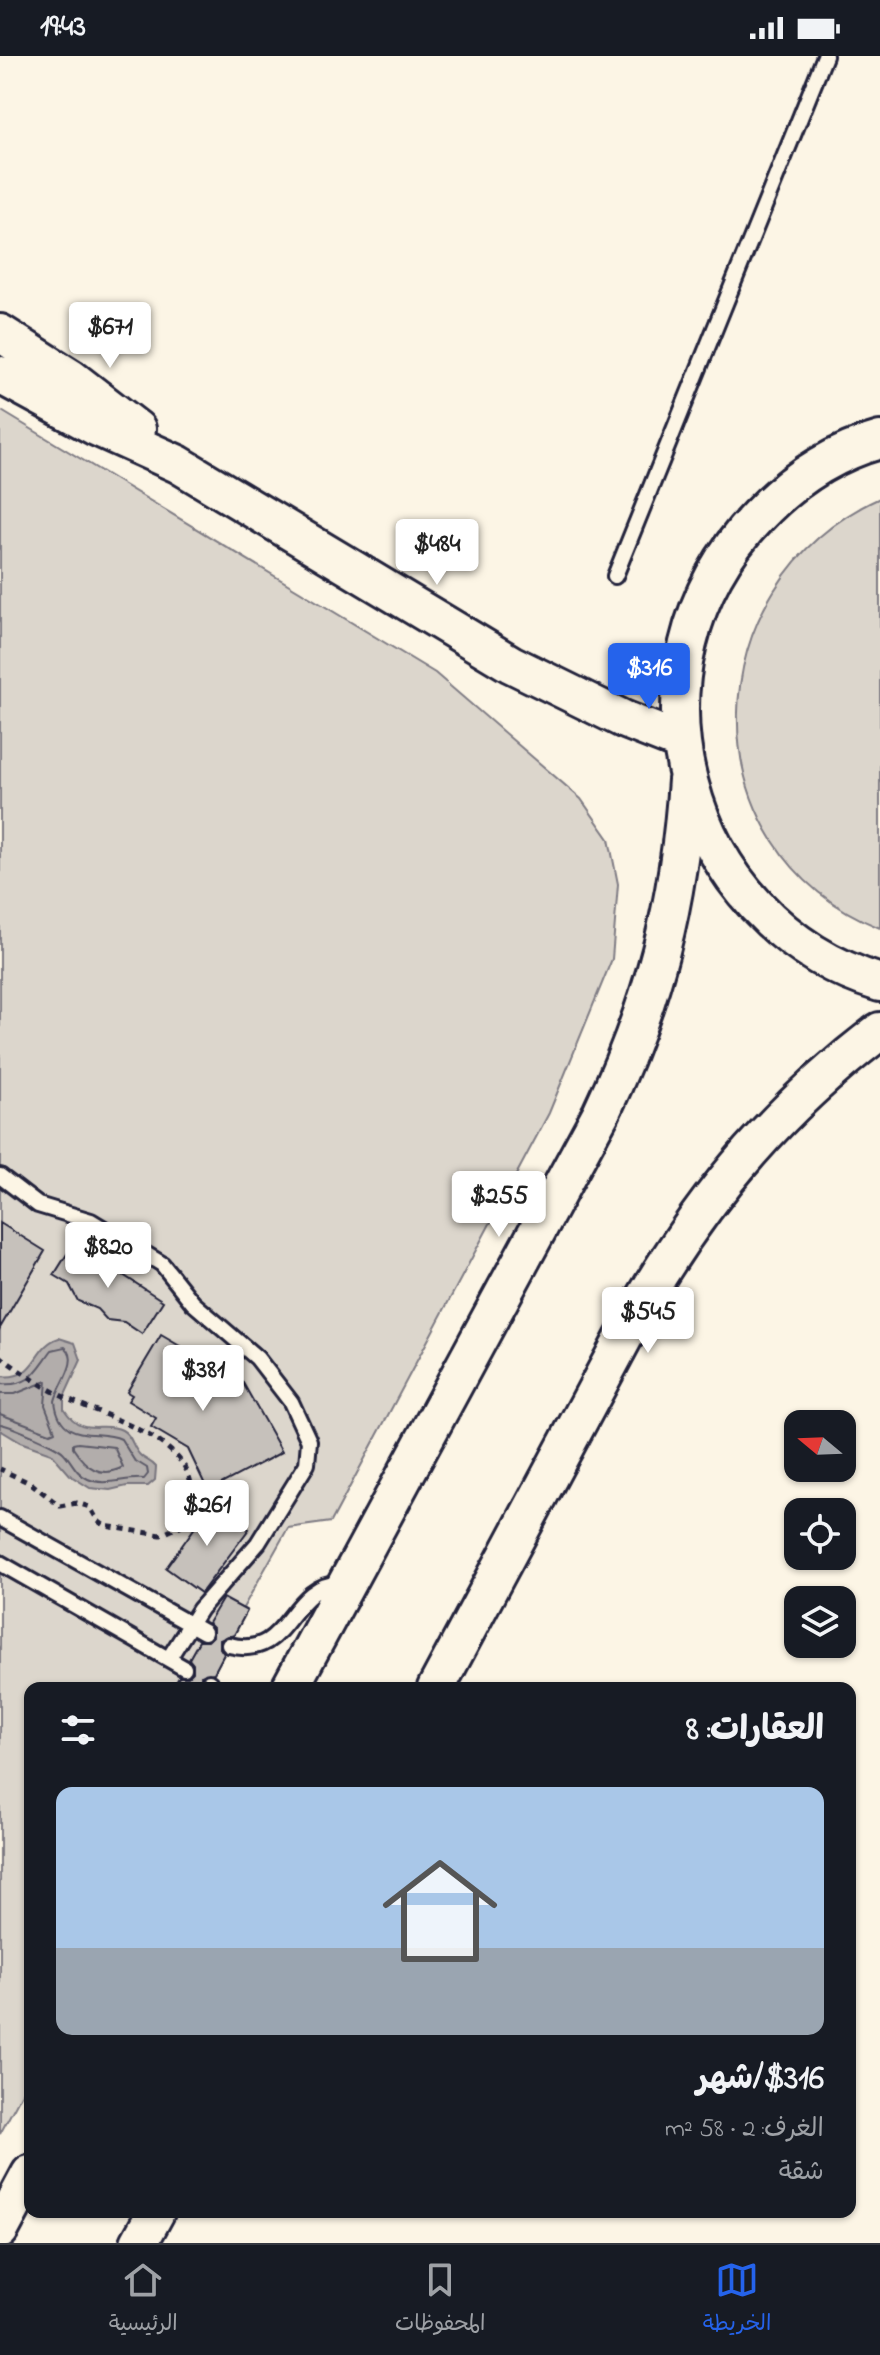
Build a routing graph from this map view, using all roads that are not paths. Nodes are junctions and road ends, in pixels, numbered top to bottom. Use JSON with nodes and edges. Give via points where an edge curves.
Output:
{"nodes":[{"id":1,"x":825,"y":56,"type":"edge"},
{"id":2,"x":0,"y":333,"type":"edge"},
{"id":3,"x":0,"y":375,"type":"edge"},
{"id":4,"x":880,"y":440,"type":"edge"},
{"id":5,"x":178,"y":464,"type":"junction"},
{"id":6,"x":615,"y":576,"type":"dead end"},
{"id":7,"x":681,"y":742,"type":"junction"},
{"id":8,"x":687,"y":780,"type":"junction"},
{"id":9,"x":880,"y":983,"type":"edge"},
{"id":10,"x":880,"y":1031,"type":"edge"},
{"id":11,"x":0,"y":1176,"type":"edge"},
{"id":12,"x":0,"y":1518,"type":"edge"},
{"id":13,"x":0,"y":1563,"type":"edge"},
{"id":14,"x":347,"y":1583,"type":"junction"},
{"id":15,"x":189,"y":1625,"type":"junction"},
{"id":16,"x":204,"y":1632,"type":"dead end"},
{"id":17,"x":229,"y":1645,"type":"dead end"},
{"id":18,"x":169,"y":1658,"type":"junction"},
{"id":19,"x":184,"y":1668,"type":"dead end"},
{"id":20,"x":293,"y":1682,"type":"edge"},
{"id":21,"x":439,"y":1682,"type":"edge"},
{"id":22,"x":24,"y":2185,"type":"edge"},
{"id":23,"x":153,"y":2218,"type":"edge"},
{"id":24,"x":0,"y":2230,"type":"edge"},
{"id":25,"x":139,"y":2243,"type":"edge"}],
"edges":[{"from":1,"to":6,"type":"lane"},
{"from":2,"to":5,"type":"street","via":[[83,387]]},
{"from":3,"to":5,"type":"street"},
{"from":4,"to":7,"type":"street","via":[[801,478],[745,529],[723,560],[691,629],[679,704]]},
{"from":5,"to":7,"type":"street","via":[[457,634],[567,693]]},
{"from":7,"to":8,"type":"street"},
{"from":8,"to":9,"type":"street","via":[[716,852],[763,914],[824,960]]},
{"from":8,"to":14,"type":"street","via":[[669,927],[623,1068]]},
{"from":10,"to":21,"type":"street","via":[[836,1064],[750,1148],[677,1244]]},
{"from":11,"to":15,"type":"lane","via":[[38,1205],[91,1221],[162,1264],[193,1303],[257,1358],[291,1402],[306,1433],[307,1464],[247,1558]]},
{"from":12,"to":15,"type":"lane"},
{"from":13,"to":18,"type":"lane"},
{"from":14,"to":17,"type":"lane","via":[[316,1589],[264,1644]]},
{"from":14,"to":20,"type":"street"},
{"from":15,"to":16,"type":"lane"},
{"from":15,"to":18,"type":"lane"},
{"from":18,"to":19,"type":"lane"},
{"from":22,"to":24,"type":"street"},
{"from":23,"to":25,"type":"street"}]}
